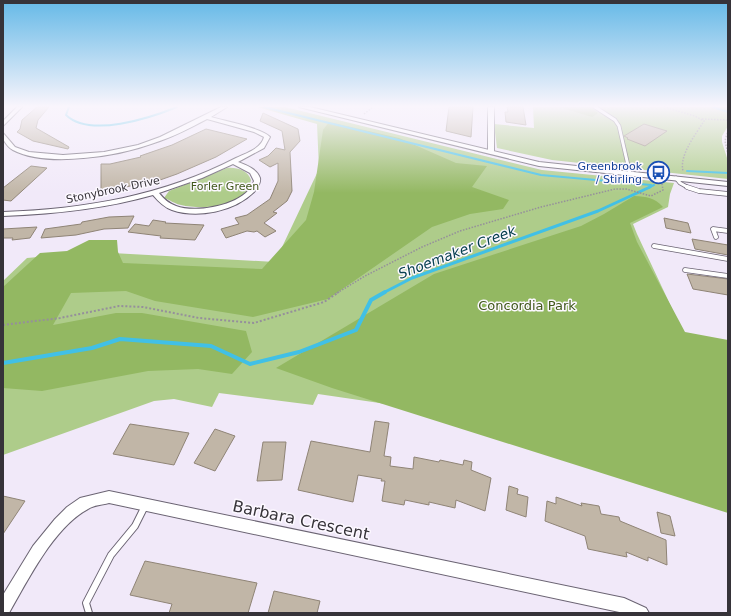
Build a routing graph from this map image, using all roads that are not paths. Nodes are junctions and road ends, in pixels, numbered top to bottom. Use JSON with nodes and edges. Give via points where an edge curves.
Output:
{"nodes":[{"id":1,"x":3,"y":135,"type":"edge"},
{"id":2,"x":167,"y":136,"type":"edge"},
{"id":3,"x":266,"y":136,"type":"edge"},
{"id":4,"x":423,"y":136,"type":"edge"},
{"id":5,"x":491,"y":136,"type":"edge"},
{"id":6,"x":621,"y":136,"type":"edge"},
{"id":7,"x":491,"y":152,"type":"junction"},
{"id":8,"x":233,"y":162,"type":"junction"},
{"id":9,"x":630,"y":174,"type":"junction"},
{"id":10,"x":676,"y":178,"type":"junction"},
{"id":11,"x":728,"y":184,"type":"edge"},
{"id":12,"x":155,"y":193,"type":"junction"},
{"id":13,"x":728,"y":194,"type":"edge"},
{"id":14,"x":3,"y":214,"type":"edge"},
{"id":15,"x":728,"y":232,"type":"edge"},
{"id":16,"x":716,"y":237,"type":"dead end"},
{"id":17,"x":654,"y":246,"type":"dead end"},
{"id":18,"x":728,"y":259,"type":"edge"},
{"id":19,"x":685,"y":270,"type":"dead end"},
{"id":20,"x":728,"y":276,"type":"edge"},
{"id":21,"x":146,"y":504,"type":"junction"},
{"id":22,"x":3,"y":609,"type":"edge"},
{"id":23,"x":89,"y":613,"type":"edge"},
{"id":24,"x":641,"y":613,"type":"edge"}],
"edges":[{"from":1,"to":2,"type":"street","via":[[15,150],[48,157],[90,156],[121,151],[152,143]]},
{"from":3,"to":8,"type":"street","name":"Stonybrook Drive","via":[[262,147]]},
{"from":4,"to":7,"type":"street"},
{"from":5,"to":7,"type":"street"},
{"from":6,"to":9,"type":"lane"},
{"from":7,"to":9,"type":"street","via":[[539,164]]},
{"from":8,"to":12,"type":"street","name":"Stonybrook Drive","via":[[195,180]]},
{"from":8,"to":12,"type":"street","via":[[253,173],[257,177],[257,182],[250,194],[229,206],[216,210],[189,210],[166,204],[159,200]]},
{"from":9,"to":10,"type":"street"},
{"from":10,"to":11,"type":"street"},
{"from":10,"to":13,"type":"lane","via":[[680,185],[687,188]]},
{"from":12,"to":14,"type":"street","name":"Stonybrook Drive","via":[[84,208]]},
{"from":15,"to":16,"type":"lane","via":[[713,229]]},
{"from":17,"to":18,"type":"lane"},
{"from":19,"to":20,"type":"lane"},
{"from":21,"to":22,"type":"street","name":"Barbara Crescent","via":[[109,497],[86,503],[60,523]]},
{"from":21,"to":23,"type":"lane","via":[[135,526],[111,555],[86,604]]},
{"from":21,"to":24,"type":"street","name":"Barbara Crescent","via":[[624,605]]}]}
